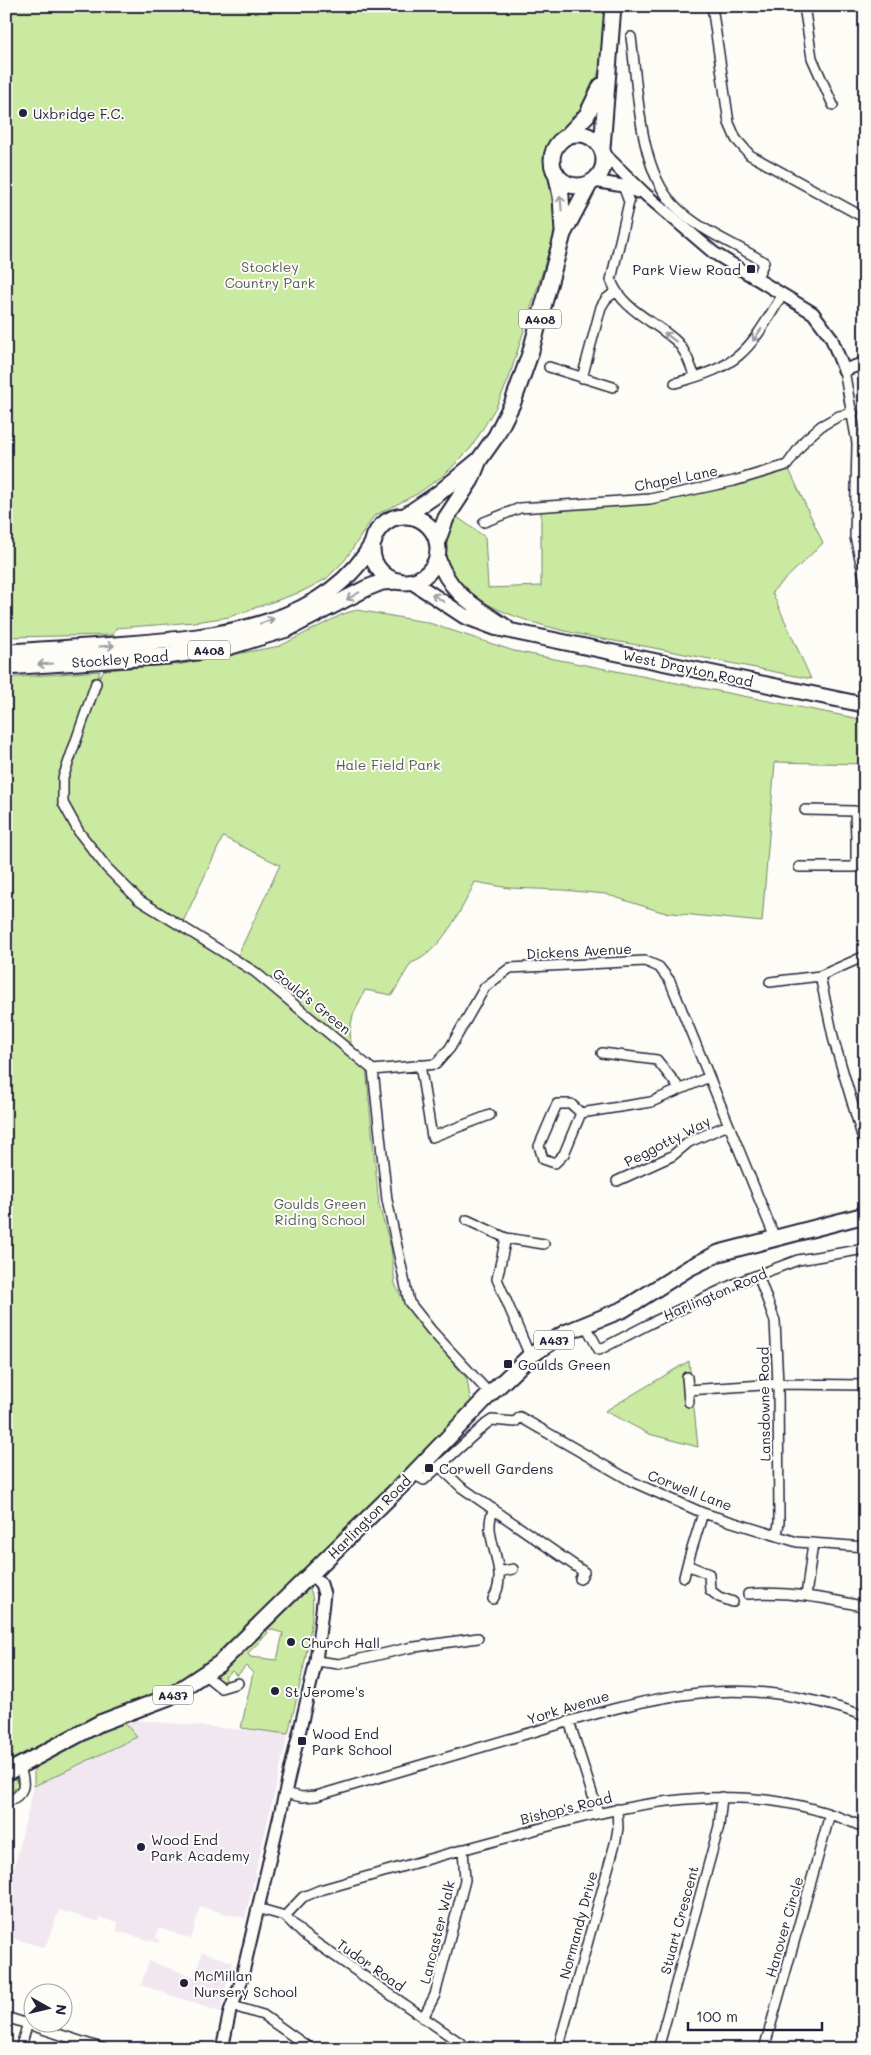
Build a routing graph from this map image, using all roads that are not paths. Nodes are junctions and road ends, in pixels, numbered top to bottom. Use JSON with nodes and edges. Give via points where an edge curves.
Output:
{"nodes":[{"id":1,"x":612,"y":6,"type":"edge"},
{"id":2,"x":712,"y":6,"type":"edge"},
{"id":3,"x":804,"y":6,"type":"edge"},
{"id":4,"x":631,"y":37,"type":"dead end"},
{"id":5,"x":608,"y":71,"type":"junction"},
{"id":6,"x":833,"y":105,"type":"dead end"},
{"id":7,"x":566,"y":137,"type":"junction"},
{"id":8,"x":602,"y":151,"type":"junction"},
{"id":9,"x":556,"y":172,"type":"junction"},
{"id":10,"x":592,"y":182,"type":"junction"},
{"id":11,"x":624,"y":186,"type":"junction"},
{"id":12,"x":646,"y":195,"type":"junction"},
{"id":13,"x":865,"y":218,"type":"edge"},
{"id":14,"x":563,"y":234,"type":"junction"},
{"id":15,"x":757,"y":278,"type":"junction"},
{"id":16,"x":615,"y":292,"type":"junction"},
{"id":17,"x":783,"y":294,"type":"junction"},
{"id":18,"x":865,"y":363,"type":"edge"},
{"id":19,"x":549,"y":367,"type":"dead end"},
{"id":20,"x":844,"y":370,"type":"junction"},
{"id":21,"x":582,"y":378,"type":"junction"},
{"id":22,"x":696,"y":378,"type":"junction"},
{"id":23,"x":675,"y":383,"type":"dead end"},
{"id":24,"x":613,"y":387,"type":"dead end"},
{"id":25,"x":853,"y":413,"type":"junction"},
{"id":26,"x":480,"y":460,"type":"junction"},
{"id":27,"x":405,"y":516,"type":"junction"},
{"id":28,"x":484,"y":522,"type":"dead end"},
{"id":29,"x":374,"y":541,"type":"junction"},
{"id":30,"x":437,"y":549,"type":"junction"},
{"id":31,"x":405,"y":581,"type":"junction"},
{"id":32,"x":865,"y":581,"type":"edge"},
{"id":33,"x":512,"y":631,"type":"junction"},
{"id":34,"x":6,"y":652,"type":"edge"},
{"id":35,"x":6,"y":667,"type":"edge"},
{"id":36,"x":96,"y":683,"type":"dead end"},
{"id":37,"x":865,"y":705,"type":"edge"},
{"id":38,"x":805,"y":810,"type":"dead end"},
{"id":39,"x":860,"y":838,"type":"edge"},
{"id":40,"x":799,"y":867,"type":"dead end"},
{"id":41,"x":865,"y":956,"type":"edge"},
{"id":42,"x":820,"y":976,"type":"junction"},
{"id":43,"x":770,"y":982,"type":"dead end"},
{"id":44,"x":602,"y":1053,"type":"dead end"},
{"id":45,"x":420,"y":1065,"type":"junction"},
{"id":46,"x":373,"y":1070,"type":"junction"},
{"id":47,"x":709,"y":1077,"type":"junction"},
{"id":48,"x":680,"y":1090,"type":"junction"},
{"id":49,"x":581,"y":1113,"type":"junction"},
{"id":50,"x":490,"y":1115,"type":"dead end"},
{"id":51,"x":728,"y":1125,"type":"junction"},
{"id":52,"x":865,"y":1146,"type":"edge"},
{"id":53,"x":617,"y":1181,"type":"dead end"},
{"id":54,"x":865,"y":1215,"type":"edge"},
{"id":55,"x":467,"y":1220,"type":"dead end"},
{"id":56,"x":506,"y":1238,"type":"junction"},
{"id":57,"x":775,"y":1238,"type":"junction"},
{"id":58,"x":544,"y":1244,"type":"dead end"},
{"id":59,"x":865,"y":1249,"type":"edge"},
{"id":60,"x":758,"y":1275,"type":"junction"},
{"id":61,"x":585,"y":1324,"type":"junction"},
{"id":62,"x":530,"y":1356,"type":"junction"},
{"id":63,"x":687,"y":1377,"type":"dead end"},
{"id":64,"x":778,"y":1384,"type":"junction"},
{"id":65,"x":865,"y":1385,"type":"edge"},
{"id":66,"x":688,"y":1390,"type":"junction"},
{"id":67,"x":490,"y":1394,"type":"junction"},
{"id":68,"x":689,"y":1402,"type":"dead end"},
{"id":69,"x":440,"y":1467,"type":"junction"},
{"id":70,"x":413,"y":1474,"type":"junction"},
{"id":71,"x":494,"y":1509,"type":"junction"},
{"id":72,"x":703,"y":1513,"type":"junction"},
{"id":73,"x":777,"y":1534,"type":"junction"},
{"id":74,"x":813,"y":1543,"type":"junction"},
{"id":75,"x":865,"y":1547,"type":"edge"},
{"id":76,"x":687,"y":1565,"type":"junction"},
{"id":77,"x":512,"y":1569,"type":"dead end"},
{"id":78,"x":499,"y":1572,"type":"junction"},
{"id":79,"x":311,"y":1574,"type":"junction"},
{"id":80,"x":684,"y":1577,"type":"dead end"},
{"id":81,"x":580,"y":1579,"type":"dead end"},
{"id":82,"x":748,"y":1594,"type":"dead end"},
{"id":83,"x":806,"y":1596,"type":"junction"},
{"id":84,"x":492,"y":1599,"type":"dead end"},
{"id":85,"x":733,"y":1602,"type":"dead end"},
{"id":86,"x":865,"y":1608,"type":"edge"},
{"id":87,"x":478,"y":1638,"type":"dead end"},
{"id":88,"x":316,"y":1661,"type":"junction"},
{"id":89,"x":204,"y":1675,"type":"junction"},
{"id":90,"x":238,"y":1683,"type":"dead end"},
{"id":91,"x":865,"y":1716,"type":"edge"},
{"id":92,"x":569,"y":1721,"type":"junction"},
{"id":93,"x":12,"y":1770,"type":"edge"},
{"id":94,"x":284,"y":1793,"type":"junction"},
{"id":95,"x":722,"y":1797,"type":"junction"},
{"id":96,"x":6,"y":1803,"type":"edge"},
{"id":97,"x":617,"y":1808,"type":"junction"},
{"id":98,"x":598,"y":1812,"type":"junction"},
{"id":99,"x":830,"y":1814,"type":"junction"},
{"id":100,"x":865,"y":1828,"type":"edge"},
{"id":101,"x":463,"y":1849,"type":"junction"},
{"id":102,"x":257,"y":1908,"type":"junction"},
{"id":103,"x":285,"y":1916,"type":"junction"},
{"id":104,"x":233,"y":2006,"type":"junction"},
{"id":105,"x":6,"y":2017,"type":"edge"},
{"id":106,"x":423,"y":2018,"type":"junction"},
{"id":107,"x":22,"y":2022,"type":"edge"},
{"id":108,"x":25,"y":2032,"type":"edge"},
{"id":109,"x":52,"y":2032,"type":"edge"},
{"id":110,"x":20,"y":2049,"type":"edge"},
{"id":111,"x":104,"y":2049,"type":"edge"},
{"id":112,"x":222,"y":2049,"type":"edge"},
{"id":113,"x":311,"y":2049,"type":"edge"},
{"id":114,"x":469,"y":2049,"type":"edge"},
{"id":115,"x":558,"y":2049,"type":"edge"},
{"id":116,"x":658,"y":2049,"type":"edge"},
{"id":117,"x":764,"y":2049,"type":"edge"}],
"edges":[{"from":1,"to":5,"type":"main road"},
{"from":2,"to":13,"type":"street","via":[[729,123],[736,139],[750,154]]},
{"from":3,"to":6,"type":"street","via":[[812,58]]},
{"from":4,"to":15,"type":"street","via":[[647,156],[659,182],[673,204],[692,220],[764,262]]},
{"from":5,"to":7,"type":"main road","via":[[587,115]]},
{"from":5,"to":8,"type":"main road"},
{"from":7,"to":8,"type":"main road","via":[[576,134],[587,136]]},
{"from":7,"to":9,"type":"main road","via":[[553,154]]},
{"from":8,"to":10,"type":"main road","via":[[602,170]]},
{"from":8,"to":12,"type":"street"},
{"from":9,"to":10,"type":"main road","via":[[560,179],[572,185]]},
{"from":14,"to":9,"type":"main road","number":"A408","one_way":true},
{"from":10,"to":11,"type":"street"},
{"from":10,"to":14,"type":"main road","number":"A408"},
{"from":11,"to":12,"type":"street"},
{"from":11,"to":16,"type":"street","via":[[629,202],[610,280]]},
{"from":12,"to":15,"type":"street","via":[[714,253]]},
{"from":14,"to":26,"type":"main road","number":"A408","via":[[524,374],[504,419]]},
{"from":15,"to":17,"type":"street"},
{"from":16,"to":21,"type":"street","via":[[601,307]]},
{"from":22,"to":16,"type":"street","one_way":true,"via":[[686,354],[676,341],[623,302]]},
{"from":17,"to":20,"type":"street","via":[[812,313],[825,329]]},
{"from":17,"to":22,"type":"street","one_way":true,"via":[[742,355],[718,370]]},
{"from":18,"to":20,"type":"street"},
{"from":19,"to":21,"type":"street"},
{"from":20,"to":25,"type":"street"},
{"from":21,"to":24,"type":"street"},
{"from":22,"to":23,"type":"street"},
{"from":25,"to":28,"type":"street","name":"Chapel Lane","via":[[820,426],[787,465],[743,478],[650,499],[520,508]]},
{"from":25,"to":32,"type":"street","via":[[857,443],[855,537]]},
{"from":26,"to":27,"type":"main road","number":"A408"},
{"from":26,"to":30,"type":"main road","number":"A408","via":[[446,518]]},
{"from":27,"to":29,"type":"main road","via":[[384,524]]},
{"from":27,"to":30,"type":"main road","via":[[425,522],[432,530]]},
{"from":29,"to":31,"type":"main road","via":[[377,565],[387,576]]},
{"from":34,"to":29,"type":"main road","name":"Stockley Road","number":"A408","one_way":true,"via":[[178,640],[260,624],[307,605],[332,590],[355,570]]},
{"from":30,"to":31,"type":"main road","via":[[428,572]]},
{"from":30,"to":33,"type":"main road","name":"West Drayton Road","via":[[444,576],[456,592]]},
{"from":33,"to":31,"type":"main road","name":"West Drayton Road","one_way":true,"via":[[464,616]]},
{"from":31,"to":35,"type":"main road","name":"Stockley Road","number":"A408","one_way":true,"via":[[382,582],[287,630],[228,647],[167,656]]},
{"from":33,"to":37,"type":"main road","name":"West Drayton Road"},
{"from":36,"to":46,"type":"street","name":"Gould's Green","via":[[63,778],[63,803],[79,832],[107,868],[139,900],[255,972]]},
{"from":38,"to":39,"type":"street","via":[[855,811]]},
{"from":39,"to":40,"type":"street","via":[[856,867]]},
{"from":41,"to":42,"type":"street"},
{"from":42,"to":43,"type":"street"},
{"from":42,"to":52,"type":"street","via":[[834,1041]]},
{"from":44,"to":48,"type":"street","via":[[657,1060]]},
{"from":45,"to":46,"type":"street","name":"Dickens Avenue"},
{"from":45,"to":47,"type":"street","name":"Dickens Avenue","via":[[436,1064],[450,1048],[484,987],[510,968],[645,961],[660,967],[670,981]]},
{"from":45,"to":50,"type":"street","via":[[432,1136]]},
{"from":46,"to":67,"type":"street","via":[[386,1200],[409,1302]]},
{"from":47,"to":48,"type":"street"},
{"from":47,"to":51,"type":"street","name":"Dickens Avenue"},
{"from":48,"to":49,"type":"street","via":[[651,1102]]},
{"from":49,"to":49,"type":"street","via":[[571,1104],[557,1104],[539,1146],[544,1159],[555,1163],[564,1154]]},
{"from":51,"to":53,"type":"street","name":"Peggotty Way","via":[[688,1142],[672,1156]]},
{"from":51,"to":57,"type":"street","name":"Dickens Avenue"},
{"from":54,"to":57,"type":"main road","name":"Harlington Road","number":"A437"},
{"from":55,"to":56,"type":"street"},
{"from":56,"to":58,"type":"street"},
{"from":56,"to":62,"type":"street","via":[[497,1279]]},
{"from":57,"to":61,"type":"main road","name":"Harlington Road","number":"A437","via":[[719,1253],[624,1309]]},
{"from":59,"to":60,"type":"street","name":"Harlington Road","via":[[798,1260]]},
{"from":60,"to":61,"type":"street","name":"Harlington Road","via":[[599,1350]]},
{"from":60,"to":64,"type":"street","name":"Lansdowne Road","via":[[775,1321]]},
{"from":61,"to":62,"type":"main road","name":"Harlington Road","number":"A437"},
{"from":62,"to":67,"type":"main road","name":"Harlington Road","number":"A437"},
{"from":63,"to":66,"type":"street"},
{"from":64,"to":65,"type":"street"},
{"from":64,"to":66,"type":"street"},
{"from":64,"to":73,"type":"street","name":"Lansdowne Road"},
{"from":66,"to":68,"type":"street"},
{"from":67,"to":70,"type":"main road","name":"Harlington Road","number":"A437"},
{"from":69,"to":70,"type":"street","via":[[424,1480]]},
{"from":69,"to":71,"type":"street","via":[[461,1487]]},
{"from":69,"to":72,"type":"street","name":"Corwell Lane","via":[[492,1420],[515,1422],[520,1417],[640,1486]]},
{"from":70,"to":79,"type":"main road","name":"Harlington Road","number":"A437"},
{"from":71,"to":78,"type":"street","via":[[489,1521]]},
{"from":71,"to":81,"type":"street","via":[[584,1572]]},
{"from":72,"to":73,"type":"street","name":"Corwell Lane"},
{"from":72,"to":76,"type":"street"},
{"from":73,"to":74,"type":"street","name":"Corwell Lane","via":[[797,1542]]},
{"from":74,"to":75,"type":"street","name":"Corwell Lane"},
{"from":74,"to":83,"type":"street"},
{"from":76,"to":80,"type":"street"},
{"from":76,"to":85,"type":"street","via":[[709,1574],[710,1590],[718,1597]]},
{"from":77,"to":78,"type":"street"},
{"from":78,"to":84,"type":"street"},
{"from":79,"to":88,"type":"street","via":[[321,1584],[324,1594]]},
{"from":79,"to":89,"type":"main road","number":"A437","via":[[238,1647]]},
{"from":82,"to":83,"type":"street"},
{"from":83,"to":86,"type":"street"},
{"from":87,"to":88,"type":"street","via":[[467,1644],[413,1647],[334,1664]]},
{"from":88,"to":94,"type":"street"},
{"from":89,"to":90,"type":"street","via":[[221,1688]]},
{"from":89,"to":93,"type":"main road","number":"A437","via":[[169,1696],[100,1723]]},
{"from":91,"to":92,"type":"street","name":"York Avenue","via":[[804,1698],[732,1690],[660,1697]]},
{"from":92,"to":94,"type":"street","name":"York Avenue","via":[[316,1796]]},
{"from":92,"to":98,"type":"street"},
{"from":93,"to":96,"type":"street","via":[[23,1778],[22,1789],[17,1798]]},
{"from":94,"to":102,"type":"street"},
{"from":95,"to":97,"type":"street","name":"Bishop's Road","via":[[668,1800]]},
{"from":95,"to":99,"type":"street","name":"Bishop's Road","via":[[785,1802]]},
{"from":95,"to":116,"type":"street","name":"Stuart Crescent","via":[[719,1826]]},
{"from":97,"to":98,"type":"street","name":"Bishop's Road"},
{"from":97,"to":115,"type":"street","name":"Normandy Drive","via":[[616,1840]]},
{"from":98,"to":101,"type":"street","name":"Bishop's Road"},
{"from":99,"to":100,"type":"street","name":"Bishop's Road"},
{"from":99,"to":117,"type":"street","name":"Hanover Circle"},
{"from":101,"to":103,"type":"street","name":"Bishop's Road","via":[[310,1893]]},
{"from":101,"to":106,"type":"street","name":"Lancaster Walk","via":[[465,1880],[435,1995]]},
{"from":102,"to":103,"type":"street"},
{"from":102,"to":104,"type":"street"},
{"from":103,"to":106,"type":"street","name":"Tudor Road","via":[[302,1934]]},
{"from":104,"to":112,"type":"street"},
{"from":104,"to":113,"type":"street","via":[[263,2015]]},
{"from":105,"to":107,"type":"street"},
{"from":106,"to":114,"type":"street","name":"Tudor Road"},
{"from":108,"to":110,"type":"street"},
{"from":109,"to":111,"type":"street"}]}
